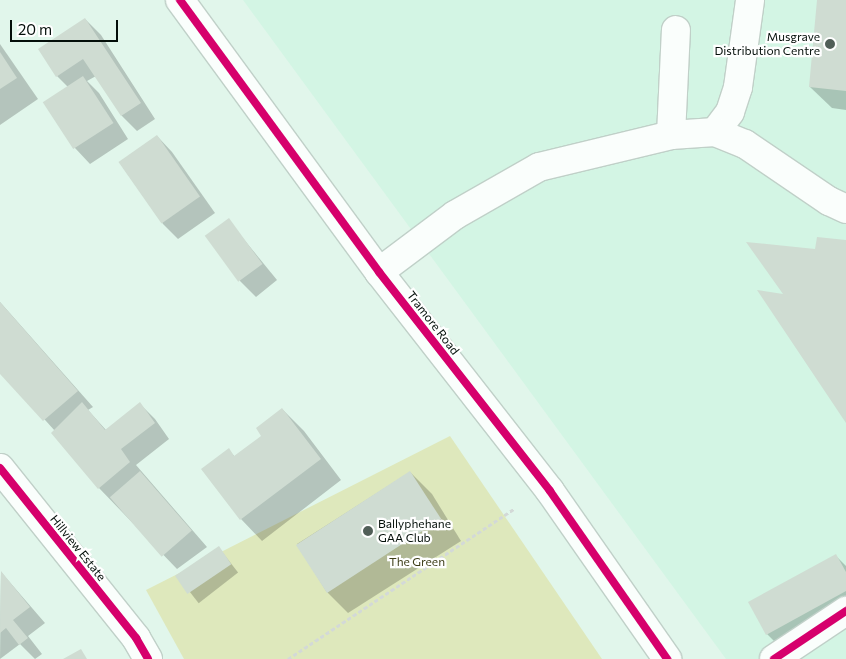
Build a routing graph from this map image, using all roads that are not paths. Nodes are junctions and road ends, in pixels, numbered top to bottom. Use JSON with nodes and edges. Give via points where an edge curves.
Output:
{"nodes":[{"id":1,"x":180,"y":0,"type":"edge"},
{"id":2,"x":750,"y":0,"type":"edge"},
{"id":3,"x":676,"y":30,"type":"dead end"},
{"id":4,"x":715,"y":132,"type":"junction"},
{"id":5,"x":671,"y":135,"type":"junction"},
{"id":6,"x":846,"y":209,"type":"edge"},
{"id":7,"x":379,"y":272,"type":"junction"},
{"id":8,"x":1,"y":471,"type":"edge"},
{"id":9,"x":846,"y":611,"type":"edge"},
{"id":10,"x":142,"y":649,"type":"edge"},
{"id":11,"x":667,"y":659,"type":"edge"},
{"id":12,"x":774,"y":659,"type":"edge"}],
"edges":[{"from":1,"to":7,"type":"street","name":"Tramore Road"},
{"from":2,"to":4,"type":"street","via":[[738,87],[730,112]]},
{"from":3,"to":5,"type":"street"},
{"from":4,"to":5,"type":"street"},
{"from":4,"to":6,"type":"street","via":[[745,144]]},
{"from":5,"to":7,"type":"street","via":[[539,167],[455,215]]},
{"from":7,"to":11,"type":"street","name":"Tramore Road","via":[[550,491]]},
{"from":8,"to":10,"type":"street","name":"Hillview Estate"},
{"from":9,"to":12,"type":"street"}]}
